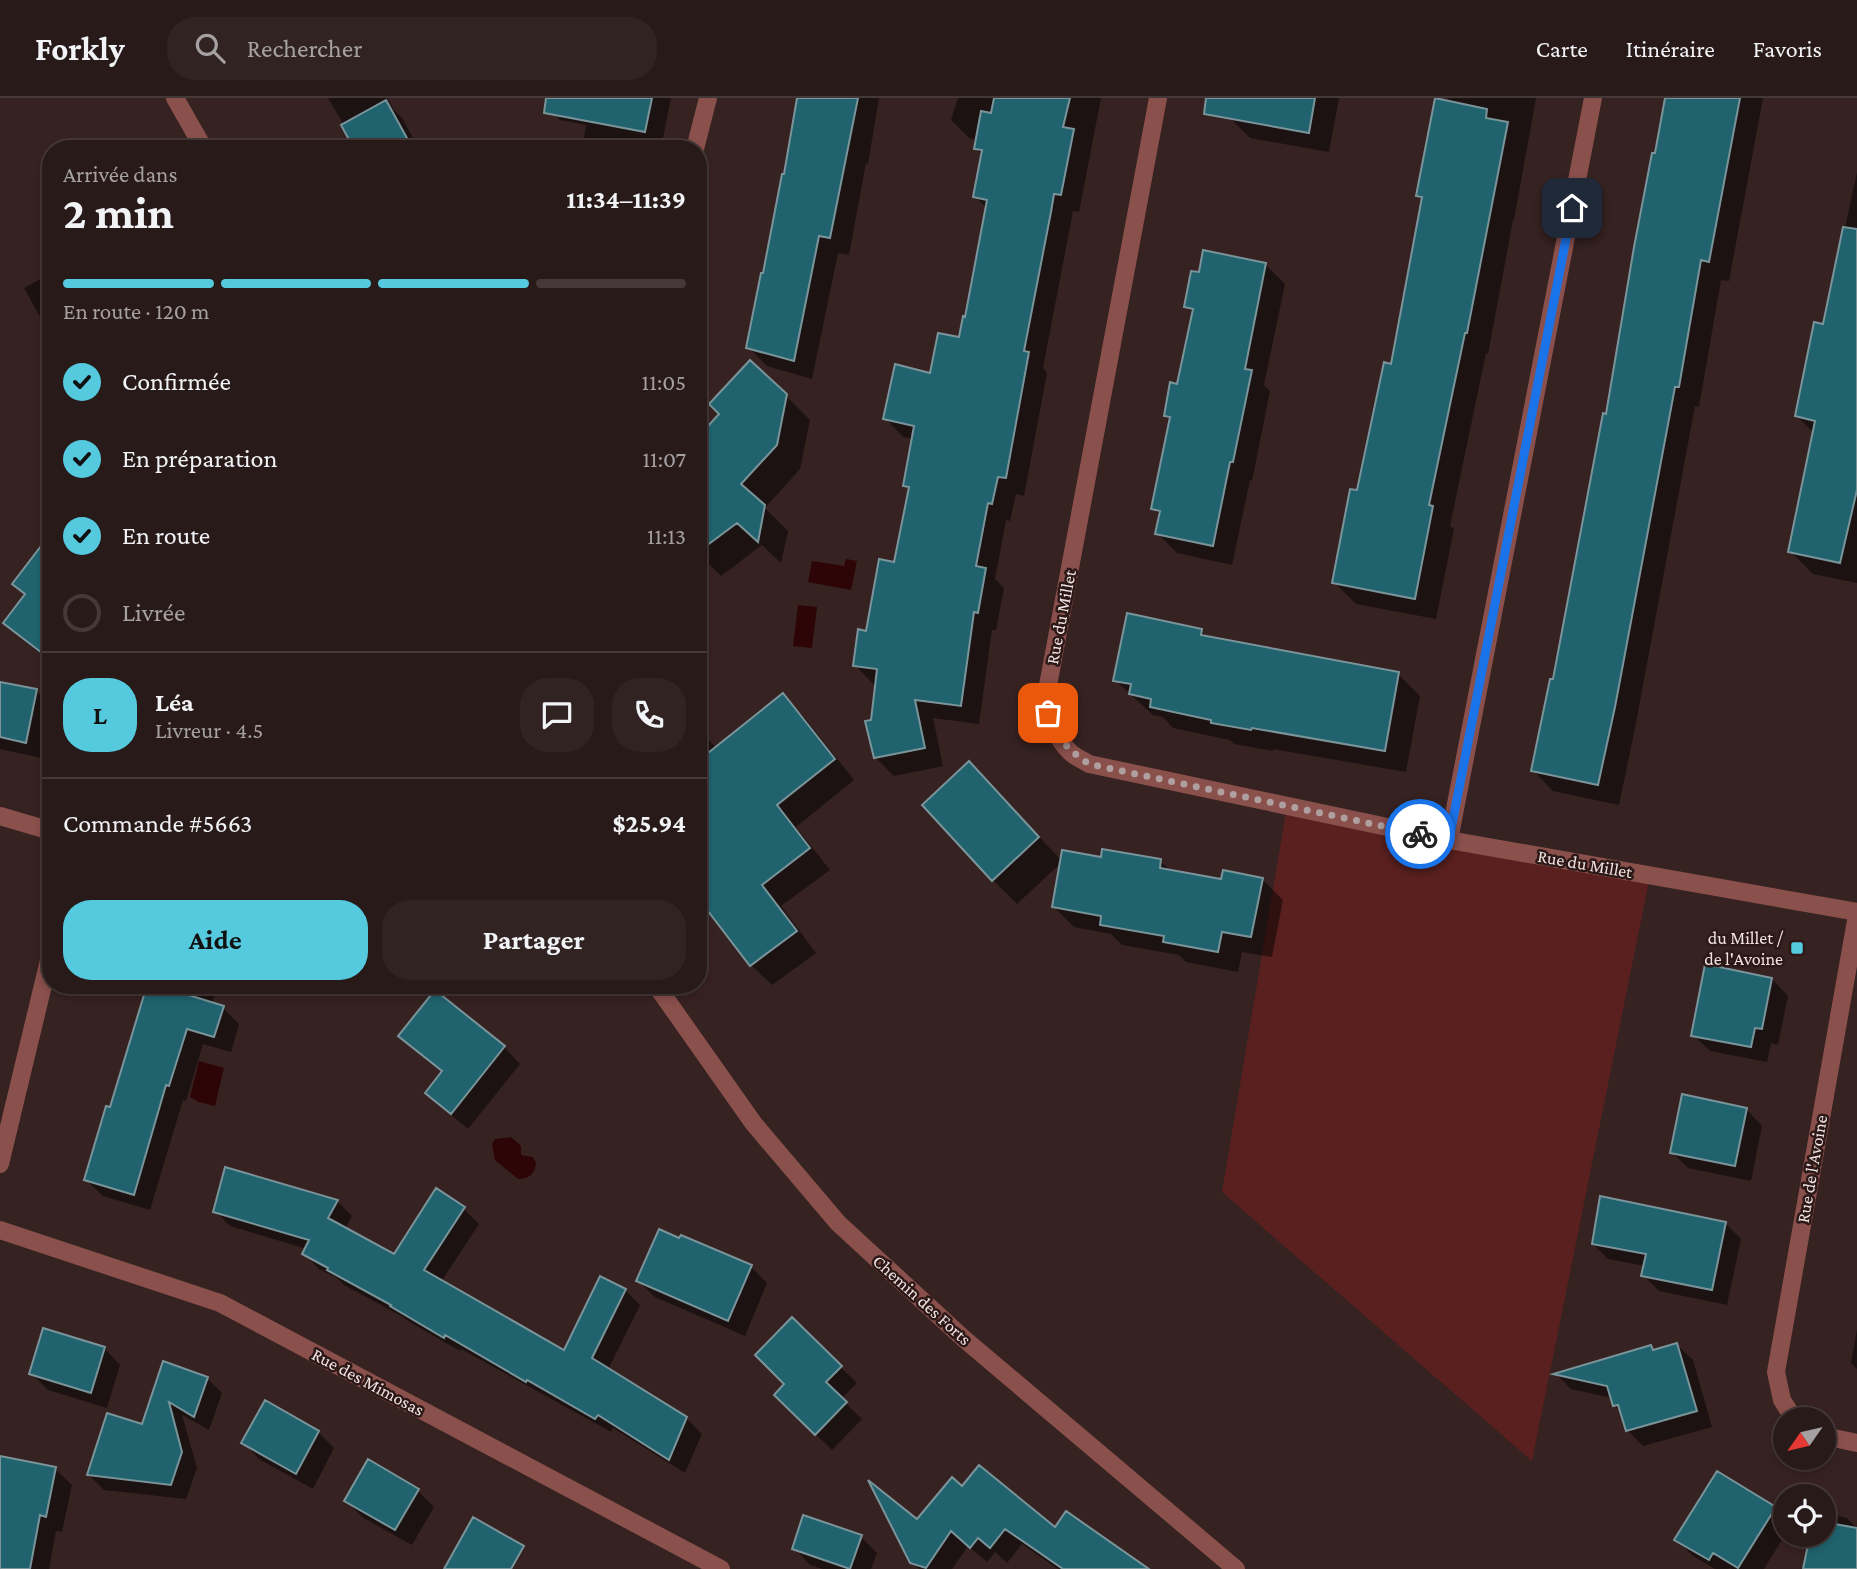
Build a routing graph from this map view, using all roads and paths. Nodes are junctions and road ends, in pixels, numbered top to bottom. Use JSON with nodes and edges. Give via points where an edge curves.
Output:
{"nodes":[{"id":1,"x":175,"y":98,"type":"edge"},
{"id":2,"x":708,"y":98,"type":"edge"},
{"id":3,"x":1158,"y":98,"type":"edge"},
{"id":4,"x":1593,"y":98,"type":"edge"},
{"id":5,"x":199,"y":140,"type":"edge"},
{"id":6,"x":697,"y":140,"type":"edge"},
{"id":7,"x":0,"y":817,"type":"edge"},
{"id":8,"x":42,"y":829,"type":"edge"},
{"id":9,"x":1449,"y":840,"type":"junction"},
{"id":10,"x":1857,"y":914,"type":"edge"},
{"id":11,"x":42,"y":989,"type":"edge"},
{"id":12,"x":662,"y":994,"type":"edge"},
{"id":13,"x":0,"y":1164,"type":"edge"},
{"id":14,"x":0,"y":1230,"type":"edge"},
{"id":15,"x":1786,"y":1407,"type":"edge"},
{"id":16,"x":1836,"y":1439,"type":"edge"},
{"id":17,"x":1857,"y":1443,"type":"edge"},
{"id":18,"x":721,"y":1569,"type":"edge"},
{"id":19,"x":1236,"y":1569,"type":"edge"}],
"edges":[{"from":1,"to":5,"type":"street"},
{"from":2,"to":6,"type":"street"},
{"from":3,"to":9,"type":"street","name":"Rue du Millet","via":[[1046,696],[1054,729],[1070,752],[1089,764]]},
{"from":4,"to":9,"type":"street"},
{"from":7,"to":8,"type":"street"},
{"from":9,"to":10,"type":"street","name":"Rue du Millet"},
{"from":10,"to":15,"type":"street","name":"Rue de l'Avoine","via":[[1776,1372]]},
{"from":11,"to":13,"type":"street"},
{"from":12,"to":19,"type":"street","name":"Chemin des Forts","via":[[754,1124],[838,1223],[963,1338]]},
{"from":14,"to":18,"type":"street","name":"Rue des Mimosas","via":[[220,1303]]},
{"from":16,"to":17,"type":"street"}]}
